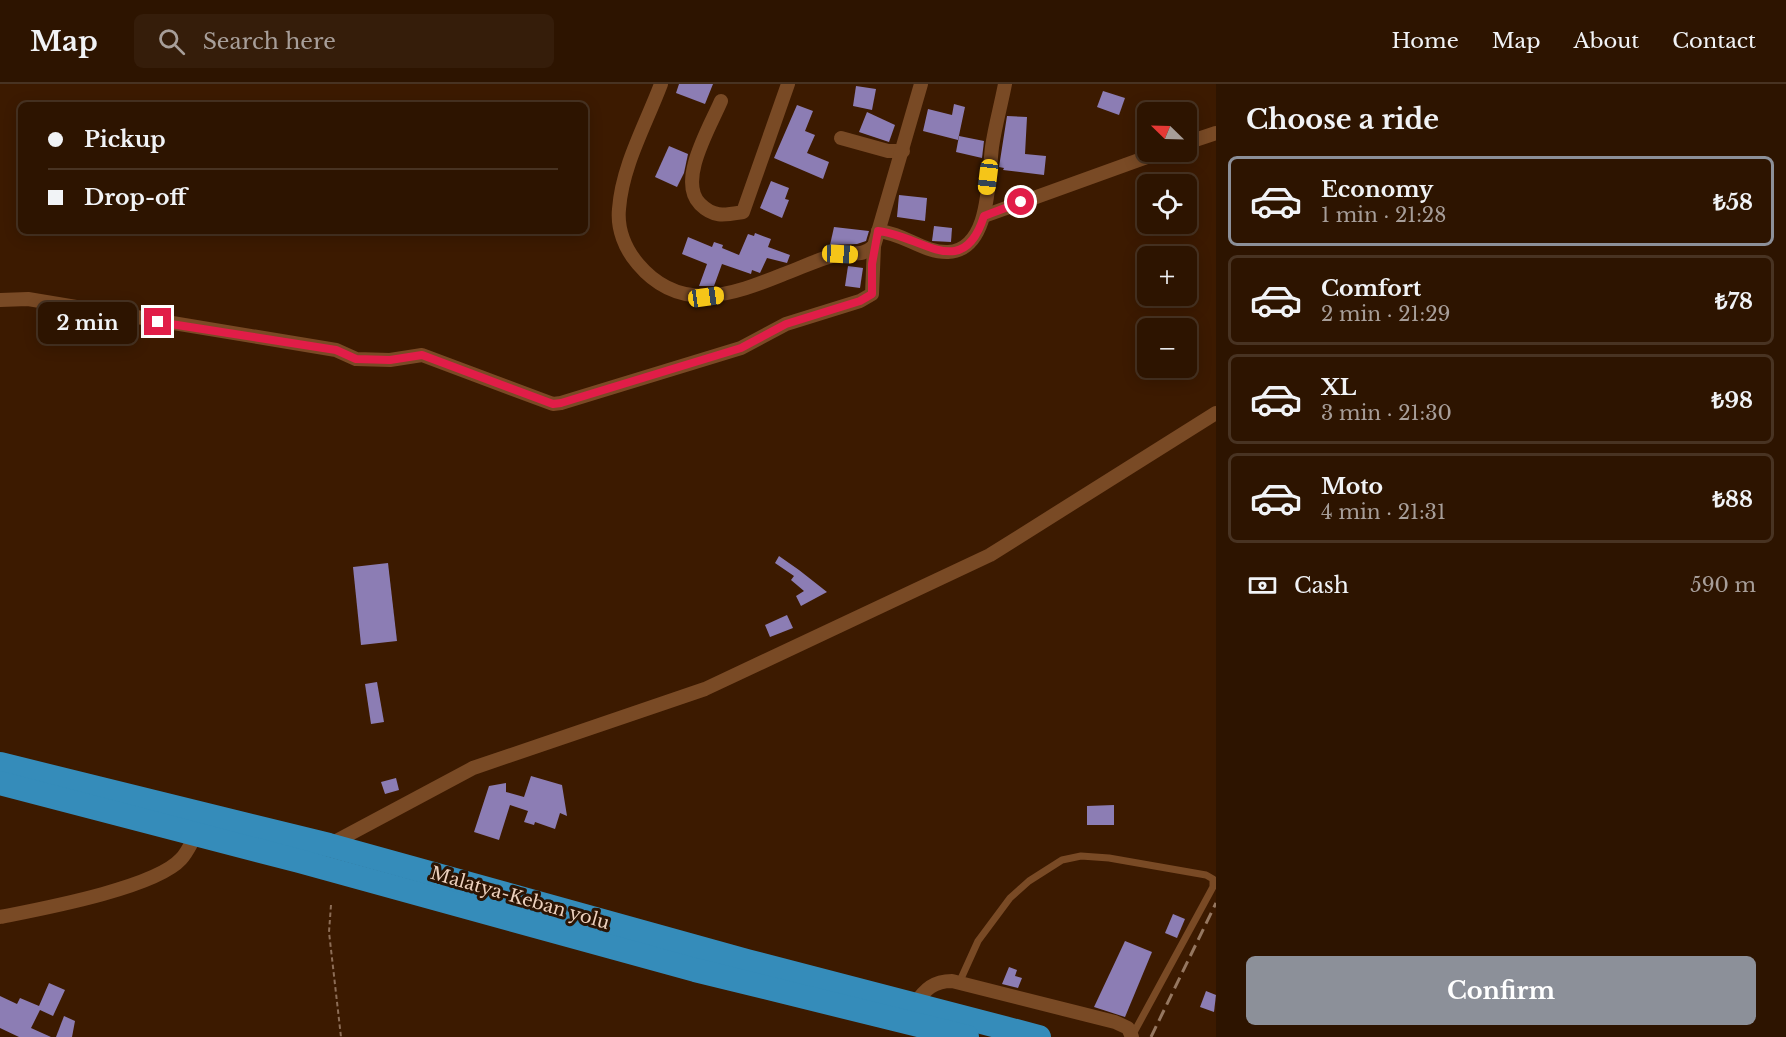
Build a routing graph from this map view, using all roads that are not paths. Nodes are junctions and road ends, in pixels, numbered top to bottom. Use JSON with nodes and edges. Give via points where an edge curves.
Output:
{"nodes":[{"id":1,"x":661,"y":84,"type":"edge"},
{"id":2,"x":788,"y":84,"type":"edge"},
{"id":3,"x":921,"y":84,"type":"edge"},
{"id":4,"x":1005,"y":84,"type":"edge"},
{"id":5,"x":721,"y":101,"type":"dead end"},
{"id":6,"x":1216,"y":134,"type":"edge"},
{"id":7,"x":841,"y":138,"type":"dead end"},
{"id":8,"x":1197,"y":140,"type":"edge"},
{"id":9,"x":903,"y":152,"type":"junction"},
{"id":10,"x":1137,"y":161,"type":"edge"},
{"id":11,"x":984,"y":216,"type":"junction"},
{"id":12,"x":878,"y":231,"type":"junction"},
{"id":13,"x":874,"y":246,"type":"junction"},
{"id":14,"x":0,"y":300,"type":"edge"},
{"id":15,"x":1216,"y":413,"type":"edge"},
{"id":16,"x":0,"y":764,"type":"edge"},
{"id":17,"x":0,"y":783,"type":"edge"},
{"id":18,"x":196,"y":835,"type":"junction"},
{"id":19,"x":329,"y":845,"type":"junction"},
{"id":20,"x":0,"y":917,"type":"edge"},
{"id":21,"x":959,"y":983,"type":"junction"},
{"id":22,"x":915,"y":1004,"type":"junction"},
{"id":23,"x":1132,"y":1036,"type":"edge"},
{"id":24,"x":967,"y":1037,"type":"edge"},
{"id":25,"x":1039,"y":1037,"type":"edge"}],
"edges":[{"from":1,"to":13,"type":"street","via":[[628,169],[619,210],[625,243],[647,275],[677,292],[706,297],[745,289],[840,254],[867,253]]},
{"from":2,"to":5,"type":"street","via":[[743,212],[720,216],[708,212],[694,198],[690,187],[696,160]]},
{"from":3,"to":9,"type":"street"},
{"from":4,"to":11,"type":"street","via":[[992,145]]},
{"from":6,"to":8,"type":"street"},
{"from":7,"to":9,"type":"street"},
{"from":9,"to":12,"type":"street"},
{"from":10,"to":11,"type":"street"},
{"from":11,"to":12,"type":"street","via":[[971,241],[960,251],[932,249],[891,232]]},
{"from":12,"to":13,"type":"street"},
{"from":13,"to":14,"type":"street","via":[[872,294],[860,301],[786,324],[741,348],[553,404],[422,355],[390,360],[356,359],[336,350],[28,299]]},
{"from":15,"to":19,"type":"street","via":[[990,555],[705,688],[473,768]]},
{"from":16,"to":19,"type":"highway","name":"Malatya-Keban yolu"},
{"from":17,"to":18,"type":"highway","name":"Malatya-Keban yolu"},
{"from":18,"to":20,"type":"street","via":[[181,860],[149,880]]},
{"from":18,"to":24,"type":"highway","name":"Malatya-Keban yolu","via":[[695,970]]},
{"from":19,"to":22,"type":"highway","name":"Malatya-Keban yolu"},
{"from":21,"to":22,"type":"street","via":[[941,981],[931,985]]},
{"from":21,"to":23,"type":"street","via":[[1116,1022],[1128,1028]]},
{"from":21,"to":23,"type":"lane","via":[[978,941],[1010,898],[1062,860],[1082,856],[1109,858],[1206,875],[1213,879],[1213,887]]},
{"from":22,"to":25,"type":"highway","name":"Malatya-Keban yolu"}]}
